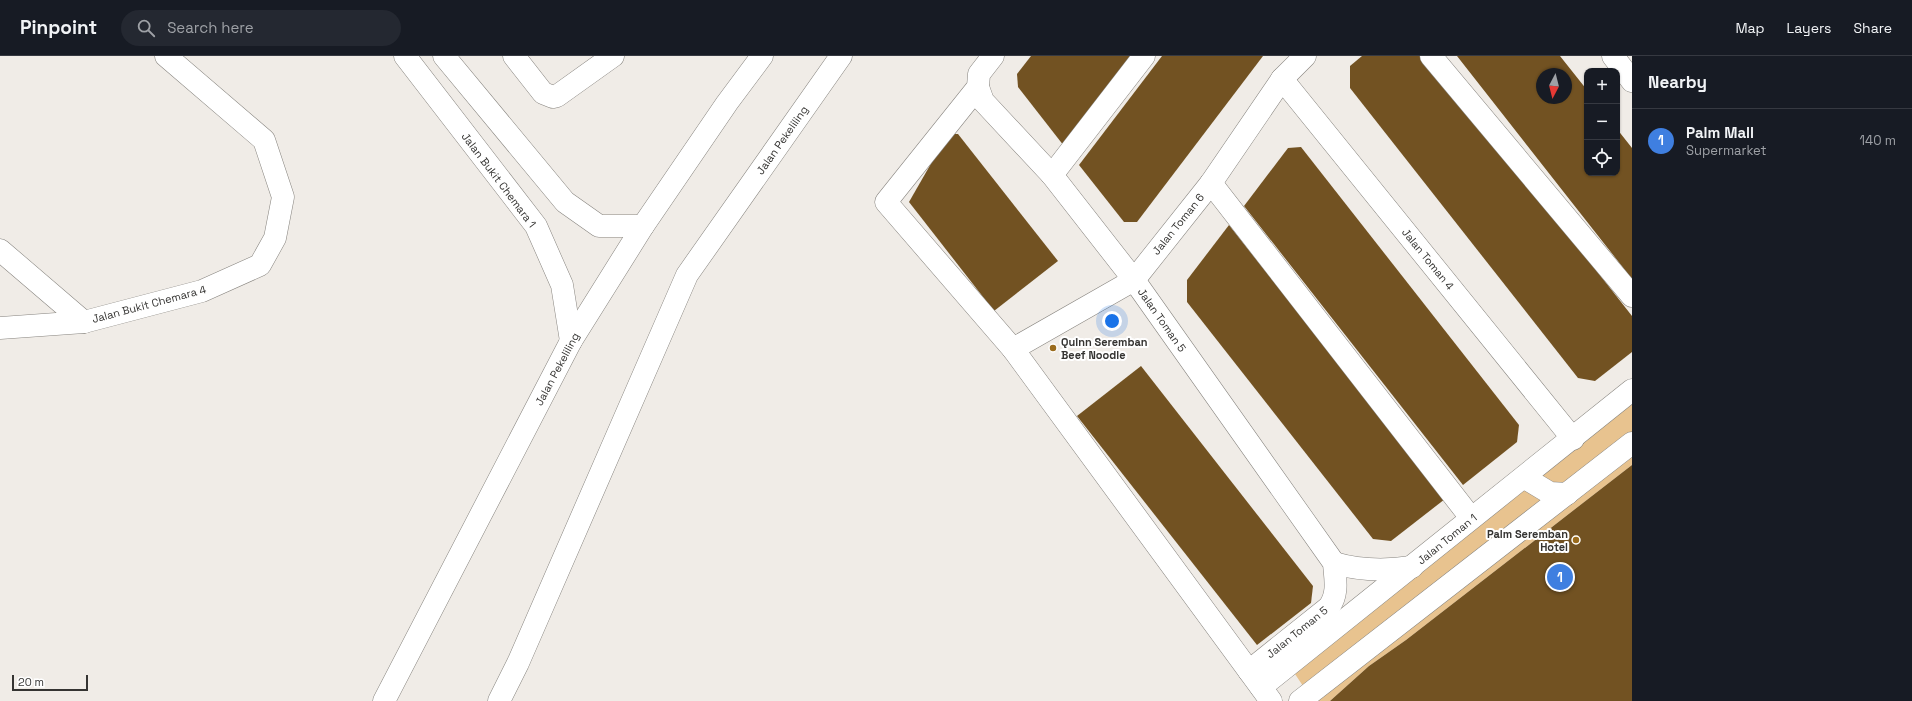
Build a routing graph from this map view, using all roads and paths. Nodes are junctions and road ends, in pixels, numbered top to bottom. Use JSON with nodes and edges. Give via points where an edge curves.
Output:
{"nodes":[{"id":1,"x":166,"y":56,"type":"edge"},
{"id":2,"x":405,"y":56,"type":"edge"},
{"id":3,"x":444,"y":56,"type":"edge"},
{"id":4,"x":514,"y":56,"type":"edge"},
{"id":5,"x":613,"y":56,"type":"edge"},
{"id":6,"x":762,"y":56,"type":"edge"},
{"id":7,"x":841,"y":56,"type":"edge"},
{"id":8,"x":993,"y":56,"type":"edge"},
{"id":9,"x":1144,"y":56,"type":"edge"},
{"id":10,"x":1305,"y":56,"type":"edge"},
{"id":11,"x":1431,"y":56,"type":"edge"},
{"id":12,"x":1613,"y":56,"type":"edge"},
{"id":13,"x":1282,"y":79,"type":"junction"},
{"id":14,"x":1632,"y":81,"type":"edge"},
{"id":15,"x":978,"y":87,"type":"junction"},
{"id":16,"x":1052,"y":175,"type":"junction"},
{"id":17,"x":1211,"y":183,"type":"junction"},
{"id":18,"x":643,"y":226,"type":"junction"},
{"id":19,"x":0,"y":250,"type":"edge"},
{"id":20,"x":1134,"y":280,"type":"junction"},
{"id":21,"x":1632,"y":296,"type":"edge"},
{"id":22,"x":84,"y":322,"type":"junction"},
{"id":23,"x":0,"y":328,"type":"edge"},
{"id":24,"x":571,"y":340,"type":"junction"},
{"id":25,"x":1013,"y":349,"type":"junction"},
{"id":26,"x":1632,"y":390,"type":"edge"},
{"id":27,"x":1573,"y":439,"type":"junction"},
{"id":28,"x":1632,"y":443,"type":"edge"},
{"id":29,"x":1525,"y":478,"type":"junction"},
{"id":30,"x":1567,"y":494,"type":"junction"},
{"id":31,"x":1471,"y":518,"type":"junction"},
{"id":32,"x":1334,"y":563,"type":"junction"},
{"id":33,"x":1412,"y":567,"type":"junction"},
{"id":34,"x":1261,"y":686,"type":"edge"},
{"id":35,"x":384,"y":701,"type":"edge"},
{"id":36,"x":499,"y":701,"type":"edge"},
{"id":37,"x":1300,"y":701,"type":"edge"}],
"edges":[{"from":1,"to":22,"type":"street","name":"Jalan Bukit Chemara 4","via":[[264,140],[284,198],[275,238],[260,265],[202,291]]},
{"from":2,"to":24,"type":"street","name":"Jalan Bukit Chemara 1","via":[[536,226],[562,285]]},
{"from":3,"to":18,"type":"street","via":[[565,202],[599,226]]},
{"from":4,"to":5,"type":"street","via":[[548,96],[557,96]]},
{"from":6,"to":18,"type":"street","name":"Jalan Pekeliling"},
{"from":7,"to":36,"type":"street","name":"Jalan Pekeliling","via":[[687,275],[518,663]]},
{"from":8,"to":15,"type":"street","via":[[979,74]]},
{"from":9,"to":16,"type":"street"},
{"from":10,"to":13,"type":"street","name":"Jalan Toman 6"},
{"from":11,"to":21,"type":"street"},
{"from":12,"to":14,"type":"street"},
{"from":13,"to":17,"type":"street","name":"Jalan Toman 6"},
{"from":13,"to":27,"type":"street","name":"Jalan Toman 4"},
{"from":15,"to":16,"type":"street","name":"Jalan Toman 5","via":[[983,101]]},
{"from":15,"to":25,"type":"street","via":[[886,202]]},
{"from":16,"to":20,"type":"street","name":"Jalan Toman 5"},
{"from":17,"to":20,"type":"street","name":"Jalan Toman 6"},
{"from":17,"to":31,"type":"street"},
{"from":18,"to":24,"type":"street","name":"Jalan Pekeliling"},
{"from":19,"to":22,"type":"street"},
{"from":20,"to":25,"type":"street","name":"Jalan Toman 6"},
{"from":20,"to":32,"type":"street","name":"Jalan Toman 5"},
{"from":22,"to":23,"type":"street","name":"Jalan Bukit Chemara 4"},
{"from":24,"to":35,"type":"street","name":"Jalan Pekeliling"},
{"from":25,"to":34,"type":"street"},
{"from":26,"to":27,"type":"street","name":"Jalan Toman 1"},
{"from":27,"to":29,"type":"street","name":"Jalan Toman 1"},
{"from":28,"to":30,"type":"street"},
{"from":29,"to":30,"type":"street","via":[[1550,493]]},
{"from":29,"to":31,"type":"street","name":"Jalan Toman 1"},
{"from":30,"to":37,"type":"street"},
{"from":31,"to":33,"type":"street","name":"Jalan Toman 1"},
{"from":32,"to":33,"type":"street","via":[[1367,570]]},
{"from":32,"to":34,"type":"street","name":"Jalan Toman 5","via":[[1334,600]]},
{"from":33,"to":34,"type":"street","name":"Jalan Toman 1"}]}
